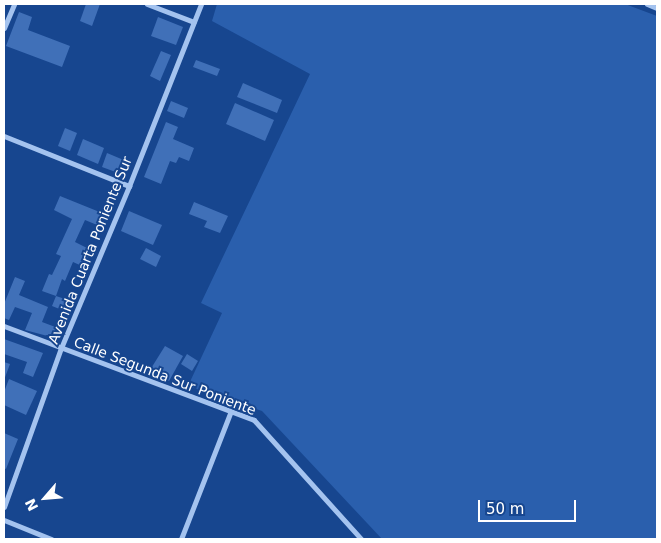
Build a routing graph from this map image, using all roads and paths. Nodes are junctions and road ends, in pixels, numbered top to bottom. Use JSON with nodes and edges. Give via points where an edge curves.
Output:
{"nodes":[{"id":1,"x":14,"y":4,"type":"edge"},
{"id":2,"x":147,"y":4,"type":"edge"},
{"id":3,"x":201,"y":4,"type":"edge"},
{"id":4,"x":647,"y":4,"type":"edge"},
{"id":5,"x":657,"y":8,"type":"edge"},
{"id":6,"x":194,"y":22,"type":"junction"},
{"id":7,"x":4,"y":28,"type":"edge"},
{"id":8,"x":4,"y":136,"type":"edge"},
{"id":9,"x":129,"y":186,"type":"junction"},
{"id":10,"x":4,"y":326,"type":"edge"},
{"id":11,"x":61,"y":348,"type":"junction"},
{"id":12,"x":230,"y":413,"type":"junction"},
{"id":13,"x":4,"y":507,"type":"edge"},
{"id":14,"x":4,"y":520,"type":"edge"},
{"id":15,"x":51,"y":539,"type":"edge"},
{"id":16,"x":181,"y":539,"type":"edge"},
{"id":17,"x":362,"y":539,"type":"edge"}],
"edges":[{"from":1,"to":7,"type":"street"},
{"from":2,"to":6,"type":"street"},
{"from":3,"to":6,"type":"street","name":"Avenida Cuarta Poniente Sur"},
{"from":4,"to":5,"type":"street"},
{"from":6,"to":9,"type":"street","name":"Avenida Cuarta Poniente Sur"},
{"from":8,"to":9,"type":"street"},
{"from":9,"to":11,"type":"street","name":"Avenida Cuarta Poniente Sur"},
{"from":10,"to":11,"type":"street","name":"Calle Segunda Sur Poniente"},
{"from":11,"to":12,"type":"street","name":"Calle Segunda Sur Poniente"},
{"from":11,"to":13,"type":"street","name":"Avenida Cuarta Poniente Sur"},
{"from":12,"to":16,"type":"street"},
{"from":12,"to":17,"type":"street","name":"Calle Segunda Sur Poniente","via":[[254,420]]},
{"from":14,"to":15,"type":"street"}]}
